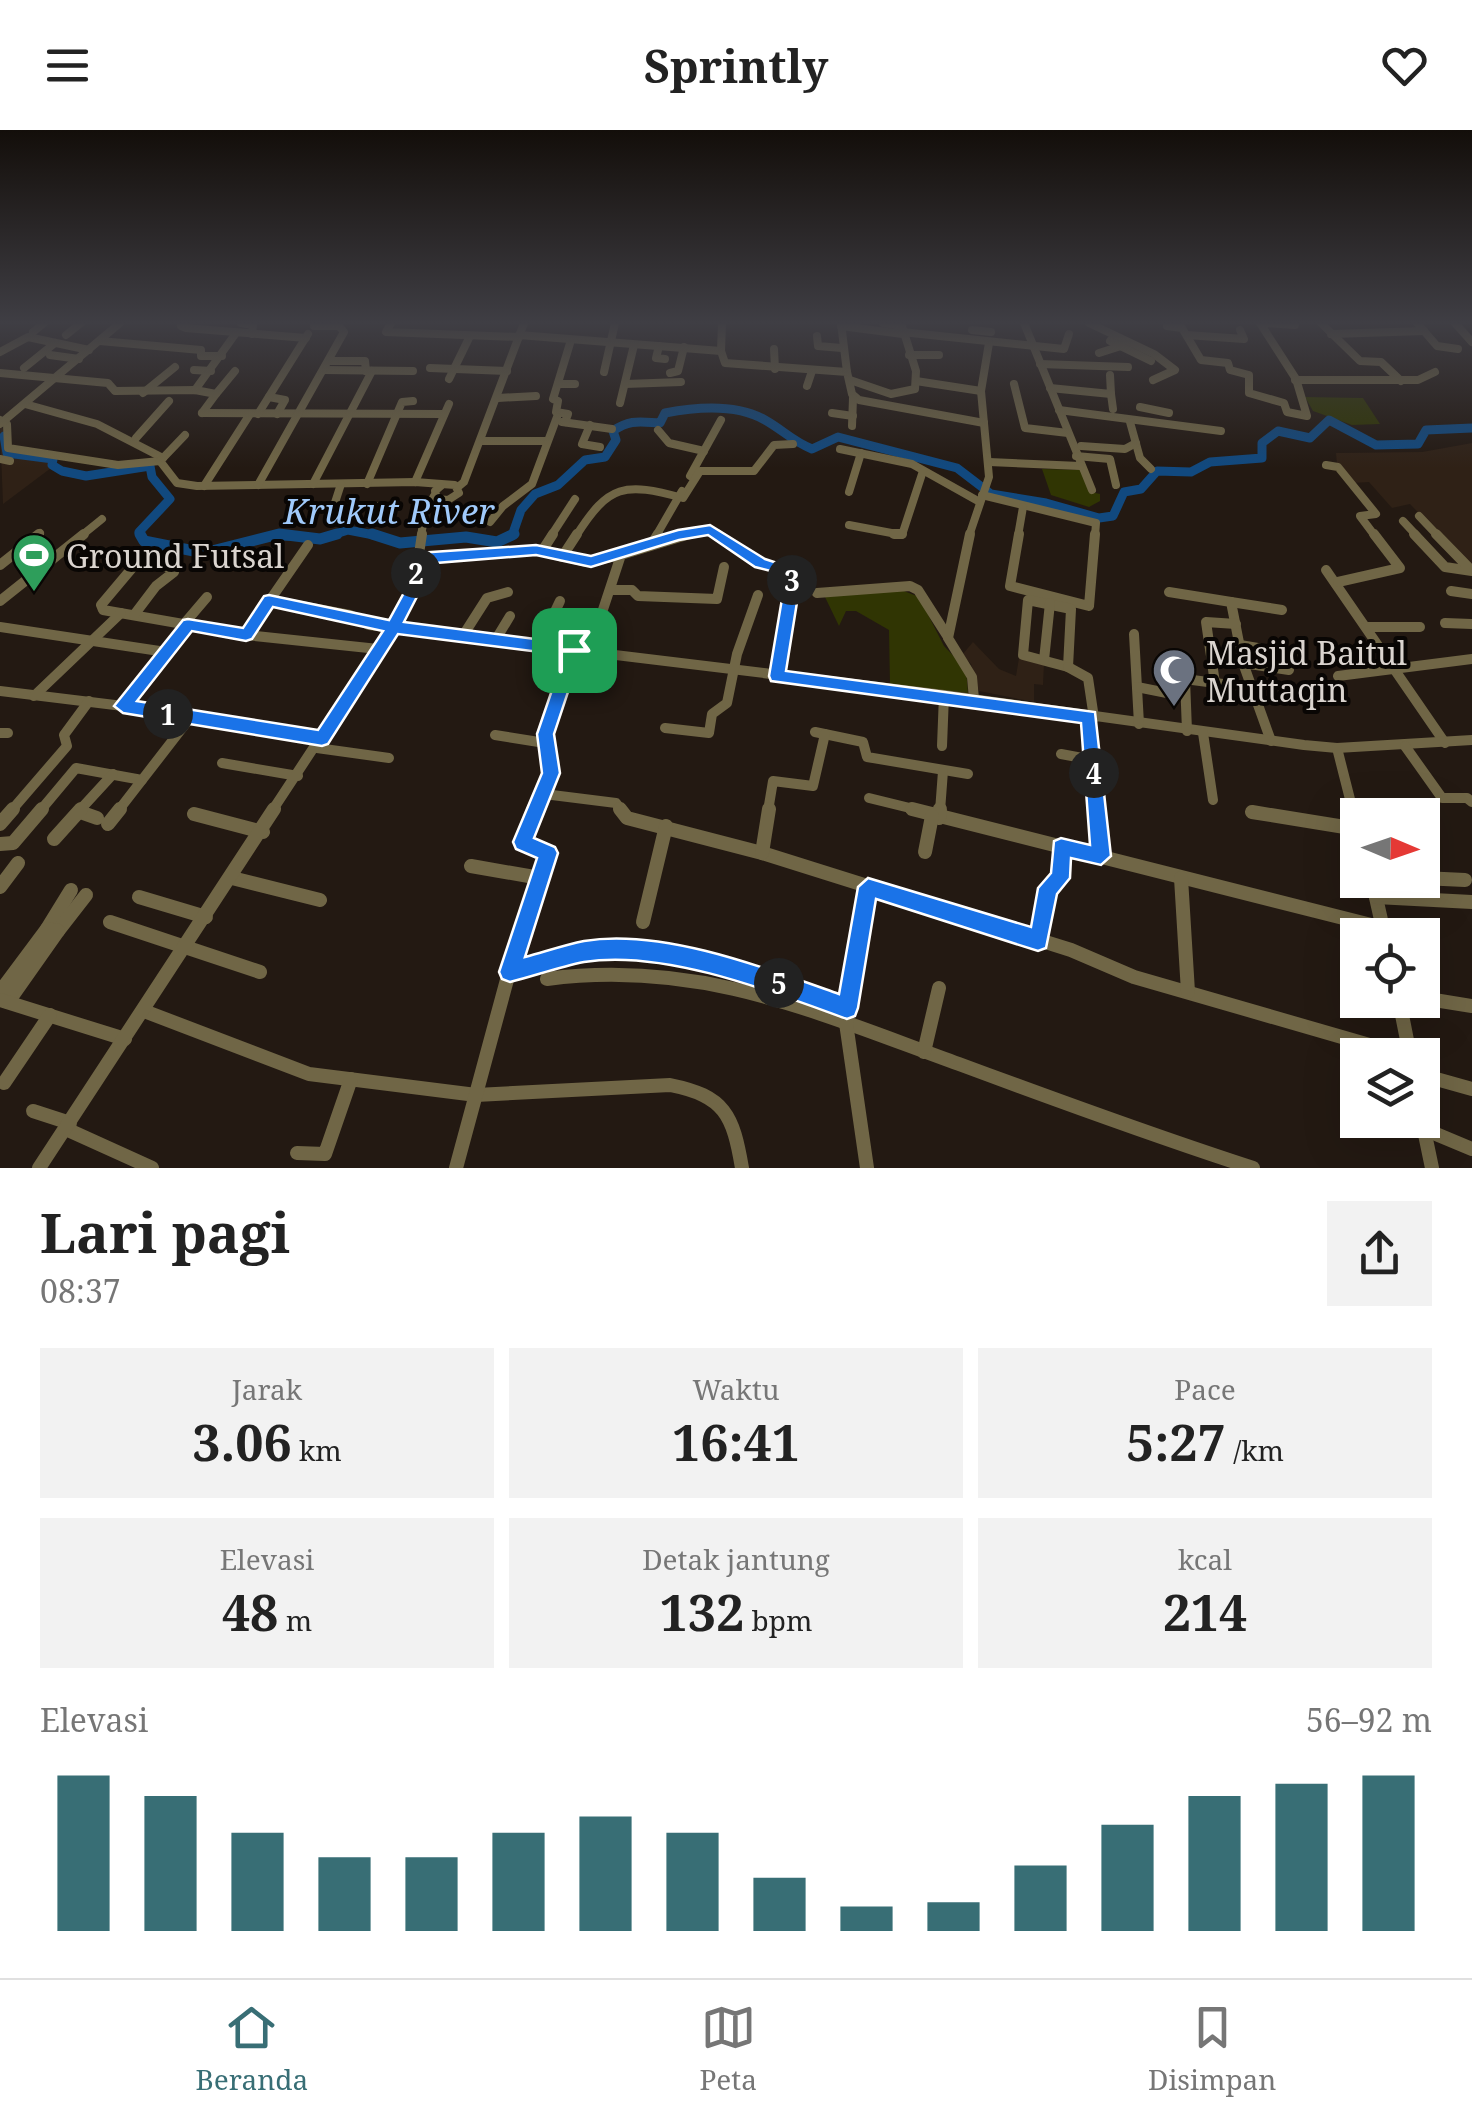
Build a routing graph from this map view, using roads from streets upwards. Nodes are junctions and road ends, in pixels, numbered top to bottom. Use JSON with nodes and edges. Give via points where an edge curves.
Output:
{"nodes":[{"id":1,"x":65,"y":371,"type":"edge"},
{"id":2,"x":167,"y":371,"type":"edge"},
{"id":3,"x":211,"y":371,"type":"edge"},
{"id":4,"x":236,"y":371,"type":"edge"},
{"id":5,"x":285,"y":371,"type":"edge"},
{"id":6,"x":323,"y":371,"type":"edge"},
{"id":7,"x":369,"y":371,"type":"edge"},
{"id":8,"x":453,"y":371,"type":"edge"},
{"id":9,"x":507,"y":371,"type":"edge"},
{"id":10,"x":562,"y":371,"type":"edge"},
{"id":11,"x":628,"y":371,"type":"edge"},
{"id":12,"x":676,"y":371,"type":"edge"},
{"id":13,"x":812,"y":371,"type":"edge"},
{"id":14,"x":821,"y":371,"type":"edge"},
{"id":15,"x":847,"y":371,"type":"edge"},
{"id":16,"x":913,"y":371,"type":"edge"},
{"id":17,"x":984,"y":371,"type":"edge"},
{"id":18,"x":1043,"y":371,"type":"edge"},
{"id":19,"x":1172,"y":371,"type":"edge"},
{"id":20,"x":1235,"y":371,"type":"edge"},
{"id":21,"x":1291,"y":371,"type":"edge"},
{"id":22,"x":1391,"y":371,"type":"edge"},
{"id":23,"x":2,"y":372,"type":"edge"},
{"id":24,"x":1435,"y":372,"type":"dead end"},
{"id":25,"x":670,"y":373,"type":"dead end"},
{"id":26,"x":1110,"y":375,"type":"dead end"},
{"id":27,"x":848,"y":376,"type":"junction"},
{"id":28,"x":56,"y":379,"type":"junction"},
{"id":29,"x":449,"y":379,"type":"dead end"},
{"id":30,"x":1153,"y":380,"type":"dead end"},
{"id":31,"x":1295,"y":380,"type":"junction"},
{"id":32,"x":916,"y":381,"type":"junction"},
{"id":33,"x":1401,"y":381,"type":"junction"},
{"id":34,"x":681,"y":382,"type":"dead end"},
{"id":35,"x":558,"y":384,"type":"junction"},
{"id":36,"x":575,"y":384,"type":"dead end"},
{"id":37,"x":625,"y":384,"type":"junction"},
{"id":38,"x":1014,"y":384,"type":"dead end"},
{"id":39,"x":807,"y":386,"type":"dead end"},
{"id":40,"x":1050,"y":388,"type":"junction"},
{"id":41,"x":194,"y":390,"type":"junction"},
{"id":42,"x":981,"y":390,"type":"junction"},
{"id":43,"x":143,"y":393,"type":"junction"},
{"id":44,"x":216,"y":394,"type":"junction"},
{"id":45,"x":1111,"y":394,"type":"junction"},
{"id":46,"x":536,"y":396,"type":"dead end"},
{"id":47,"x":269,"y":398,"type":"junction"},
{"id":48,"x":498,"y":398,"type":"junction"},
{"id":49,"x":854,"y":398,"type":"junction"},
{"id":50,"x":169,"y":401,"type":"dead end"},
{"id":51,"x":413,"y":401,"type":"dead end"},
{"id":52,"x":620,"y":403,"type":"dead end"},
{"id":53,"x":25,"y":404,"type":"junction"},
{"id":54,"x":449,"y":404,"type":"dead end"},
{"id":55,"x":1140,"y":406,"type":"dead end"},
{"id":56,"x":1113,"y":409,"type":"dead end"},
{"id":57,"x":1059,"y":410,"type":"junction"},
{"id":58,"x":350,"y":413,"type":"junction"},
{"id":59,"x":254,"y":414,"type":"junction"},
{"id":60,"x":278,"y":414,"type":"junction"},
{"id":61,"x":299,"y":414,"type":"junction"},
{"id":62,"x":397,"y":414,"type":"junction"},
{"id":63,"x":444,"y":414,"type":"junction"},
{"id":64,"x":832,"y":414,"type":"dead end"},
{"id":65,"x":560,"y":420,"type":"junction"},
{"id":66,"x":721,"y":420,"type":"dead end"},
{"id":67,"x":1,"y":422,"type":"edge"},
{"id":68,"x":1130,"y":422,"type":"junction"},
{"id":69,"x":984,"y":423,"type":"junction"},
{"id":70,"x":590,"y":425,"type":"junction"},
{"id":71,"x":1170,"y":426,"type":"junction"},
{"id":72,"x":612,"y":429,"type":"dead end"},
{"id":73,"x":658,"y":430,"type":"dead end"},
{"id":74,"x":1221,"y":432,"type":"dead end"},
{"id":75,"x":1068,"y":433,"type":"junction"},
{"id":76,"x":186,"y":435,"type":"dead end"},
{"id":77,"x":136,"y":438,"type":"junction"},
{"id":78,"x":482,"y":441,"type":"junction"},
{"id":79,"x":547,"y":441,"type":"junction"},
{"id":80,"x":1136,"y":443,"type":"junction"},
{"id":81,"x":794,"y":444,"type":"dead end"},
{"id":82,"x":1082,"y":446,"type":"dead end"},
{"id":83,"x":600,"y":447,"type":"dead end"},
{"id":84,"x":840,"y":449,"type":"dead end"},
{"id":85,"x":704,"y":451,"type":"junction"},
{"id":86,"x":861,"y":453,"type":"junction"},
{"id":87,"x":162,"y":460,"type":"junction"},
{"id":88,"x":1078,"y":461,"type":"junction"},
{"id":89,"x":989,"y":462,"type":"junction"},
{"id":90,"x":1326,"y":465,"type":"dead end"},
{"id":91,"x":1151,"y":469,"type":"dead end"},
{"id":92,"x":923,"y":471,"type":"junction"},
{"id":93,"x":415,"y":482,"type":"junction"},
{"id":94,"x":313,"y":484,"type":"junction"},
{"id":95,"x":341,"y":484,"type":"junction"},
{"id":96,"x":367,"y":484,"type":"junction"},
{"id":97,"x":258,"y":485,"type":"junction"},
{"id":98,"x":442,"y":485,"type":"junction"},
{"id":99,"x":1116,"y":485,"type":"dead end"},
{"id":100,"x":204,"y":486,"type":"junction"},
{"id":101,"x":458,"y":486,"type":"junction"},
{"id":102,"x":1092,"y":490,"type":"dead end"},
{"id":103,"x":849,"y":492,"type":"dead end"},
{"id":104,"x":981,"y":494,"type":"junction"},
{"id":105,"x":434,"y":496,"type":"junction"},
{"id":106,"x":678,"y":496,"type":"junction"},
{"id":107,"x":576,"y":499,"type":"dead end"},
{"id":108,"x":334,"y":506,"type":"junction"},
{"id":109,"x":378,"y":506,"type":"dead end"},
{"id":110,"x":1023,"y":508,"type":"junction"},
{"id":111,"x":1419,"y":516,"type":"dead end"},
{"id":112,"x":335,"y":518,"type":"dead end"},
{"id":113,"x":102,"y":519,"type":"dead end"},
{"id":114,"x":1403,"y":521,"type":"dead end"},
{"id":115,"x":490,"y":522,"type":"dead end"},
{"id":116,"x":849,"y":525,"type":"dead end"},
{"id":117,"x":40,"y":533,"type":"dead end"},
{"id":118,"x":653,"y":542,"type":"junction"},
{"id":119,"x":308,"y":544,"type":"dead end"},
{"id":120,"x":542,"y":551,"type":"junction"},
{"id":121,"x":123,"y":554,"type":"dead end"},
{"id":122,"x":621,"y":554,"type":"junction"},
{"id":123,"x":562,"y":558,"type":"junction"},
{"id":124,"x":417,"y":559,"type":"junction"},
{"id":125,"x":0,"y":565,"type":"edge"},
{"id":126,"x":160,"y":566,"type":"dead end"},
{"id":127,"x":724,"y":567,"type":"dead end"},
{"id":128,"x":1326,"y":570,"type":"dead end"},
{"id":129,"x":1472,"y":571,"type":"edge"},
{"id":130,"x":1338,"y":582,"type":"junction"},
{"id":131,"x":612,"y":590,"type":"junction"},
{"id":132,"x":1451,"y":591,"type":"dead end"},
{"id":133,"x":508,"y":592,"type":"dead end"},
{"id":134,"x":1169,"y":592,"type":"dead end"},
{"id":135,"x":817,"y":593,"type":"dead end"},
{"id":136,"x":1472,"y":594,"type":"edge"},
{"id":137,"x":758,"y":596,"type":"dead end"},
{"id":138,"x":207,"y":597,"type":"dead end"},
{"id":139,"x":269,"y":600,"type":"junction"},
{"id":140,"x":560,"y":600,"type":"dead end"},
{"id":141,"x":0,"y":601,"type":"edge"},
{"id":142,"x":1231,"y":602,"type":"junction"},
{"id":143,"x":1050,"y":603,"type":"junction"},
{"id":144,"x":1282,"y":610,"type":"dead end"},
{"id":145,"x":122,"y":613,"type":"junction"},
{"id":146,"x":134,"y":616,"type":"junction"},
{"id":147,"x":510,"y":616,"type":"dead end"},
{"id":148,"x":1445,"y":623,"type":"dead end"},
{"id":149,"x":186,"y":624,"type":"junction"},
{"id":150,"x":1236,"y":624,"type":"junction"},
{"id":151,"x":1472,"y":624,"type":"edge"},
{"id":152,"x":0,"y":627,"type":"edge"},
{"id":153,"x":394,"y":627,"type":"junction"},
{"id":154,"x":1366,"y":627,"type":"junction"},
{"id":155,"x":1420,"y":628,"type":"dead end"},
{"id":156,"x":464,"y":634,"type":"junction"},
{"id":157,"x":1134,"y":634,"type":"dead end"},
{"id":158,"x":246,"y":635,"type":"junction"},
{"id":159,"x":948,"y":638,"type":"junction"},
{"id":160,"x":496,"y":639,"type":"junction"},
{"id":161,"x":88,"y":642,"type":"junction"},
{"id":162,"x":539,"y":645,"type":"junction"},
{"id":163,"x":1240,"y":645,"type":"junction"},
{"id":164,"x":378,"y":649,"type":"junction"},
{"id":165,"x":574,"y":650,"type":"junction"},
{"id":166,"x":166,"y":652,"type":"junction"},
{"id":167,"x":590,"y":652,"type":"junction"},
{"id":168,"x":1292,"y":654,"type":"dead end"},
{"id":169,"x":1044,"y":660,"type":"junction"},
{"id":170,"x":1472,"y":660,"type":"edge"},
{"id":171,"x":1243,"y":663,"type":"junction"},
{"id":172,"x":1068,"y":667,"type":"junction"},
{"id":173,"x":733,"y":670,"type":"junction"},
{"id":174,"x":1289,"y":670,"type":"dead end"},
{"id":175,"x":1394,"y":671,"type":"junction"},
{"id":176,"x":777,"y":676,"type":"junction"},
{"id":177,"x":1338,"y":676,"type":"dead end"},
{"id":178,"x":1215,"y":683,"type":"junction"},
{"id":179,"x":1137,"y":688,"type":"junction"},
{"id":180,"x":1252,"y":688,"type":"junction"},
{"id":181,"x":1,"y":693,"type":"edge"},
{"id":182,"x":1167,"y":694,"type":"dead end"},
{"id":183,"x":944,"y":695,"type":"junction"},
{"id":184,"x":34,"y":696,"type":"junction"},
{"id":185,"x":974,"y":700,"type":"junction"},
{"id":186,"x":90,"y":702,"type":"junction"},
{"id":187,"x":123,"y":706,"type":"junction"},
{"id":188,"x":1092,"y":717,"type":"junction"},
{"id":189,"x":190,"y":718,"type":"junction"},
{"id":190,"x":1139,"y":724,"type":"junction"},
{"id":191,"x":665,"y":728,"type":"dead end"},
{"id":192,"x":1187,"y":731,"type":"junction"},
{"id":193,"x":1203,"y":733,"type":"junction"},
{"id":194,"x":494,"y":735,"type":"dead end"},
{"id":195,"x":1472,"y":740,"type":"edge"},
{"id":196,"x":1271,"y":742,"type":"junction"},
{"id":197,"x":1446,"y":742,"type":"junction"},
{"id":198,"x":319,"y":743,"type":"junction"},
{"id":199,"x":545,"y":743,"type":"junction"},
{"id":200,"x":942,"y":746,"type":"dead end"},
{"id":201,"x":1405,"y":746,"type":"junction"},
{"id":202,"x":1338,"y":748,"type":"junction"},
{"id":203,"x":1061,"y":754,"type":"dead end"},
{"id":204,"x":389,"y":758,"type":"dead end"},
{"id":205,"x":1094,"y":760,"type":"junction"},
{"id":206,"x":222,"y":763,"type":"dead end"},
{"id":207,"x":943,"y":771,"type":"junction"},
{"id":208,"x":113,"y":774,"type":"junction"},
{"id":209,"x":968,"y":774,"type":"dead end"},
{"id":210,"x":298,"y":776,"type":"junction"},
{"id":211,"x":142,"y":780,"type":"junction"},
{"id":212,"x":544,"y":794,"type":"junction"},
{"id":213,"x":869,"y":798,"type":"dead end"},
{"id":214,"x":1350,"y":798,"type":"edge"},
{"id":215,"x":1213,"y":800,"type":"dead end"},
{"id":216,"x":1472,"y":802,"type":"edge"},
{"id":217,"x":80,"y":812,"type":"junction"},
{"id":218,"x":1252,"y":812,"type":"dead end"},
{"id":219,"x":194,"y":814,"type":"dead end"},
{"id":220,"x":936,"y":817,"type":"junction"},
{"id":221,"x":0,"y":824,"type":"edge"},
{"id":222,"x":666,"y":826,"type":"junction"},
{"id":223,"x":1340,"y":827,"type":"edge"},
{"id":224,"x":263,"y":832,"type":"junction"},
{"id":225,"x":54,"y":839,"type":"dead end"},
{"id":226,"x":0,"y":844,"type":"edge"},
{"id":227,"x":1061,"y":847,"type":"junction"},
{"id":228,"x":925,"y":852,"type":"dead end"},
{"id":229,"x":762,"y":853,"type":"junction"},
{"id":230,"x":1101,"y":856,"type":"junction"},
{"id":231,"x":18,"y":862,"type":"dead end"},
{"id":232,"x":471,"y":866,"type":"dead end"},
{"id":233,"x":232,"y":878,"type":"junction"},
{"id":234,"x":540,"y":878,"type":"junction"},
{"id":235,"x":1182,"y":878,"type":"junction"},
{"id":236,"x":1440,"y":879,"type":"edge"},
{"id":237,"x":1465,"y":880,"type":"dead end"},
{"id":238,"x":0,"y":886,"type":"edge"},
{"id":239,"x":868,"y":887,"type":"junction"},
{"id":240,"x":71,"y":890,"type":"dead end"},
{"id":241,"x":86,"y":895,"type":"dead end"},
{"id":242,"x":139,"y":897,"type":"dead end"},
{"id":243,"x":1408,"y":898,"type":"edge"},
{"id":244,"x":320,"y":900,"type":"dead end"},
{"id":245,"x":1472,"y":902,"type":"edge"},
{"id":246,"x":206,"y":918,"type":"junction"},
{"id":247,"x":1340,"y":920,"type":"edge"},
{"id":248,"x":110,"y":922,"type":"dead end"},
{"id":249,"x":643,"y":922,"type":"dead end"},
{"id":250,"x":52,"y":930,"type":"junction"},
{"id":251,"x":1038,"y":940,"type":"junction"},
{"id":252,"x":186,"y":947,"type":"junction"},
{"id":253,"x":260,"y":972,"type":"dead end"},
{"id":254,"x":510,"y":972,"type":"junction"},
{"id":255,"x":547,"y":979,"type":"dead end"},
{"id":256,"x":939,"y":988,"type":"dead end"},
{"id":257,"x":1188,"y":992,"type":"junction"},
{"id":258,"x":2,"y":998,"type":"edge"},
{"id":259,"x":1440,"y":1001,"type":"edge"},
{"id":260,"x":1472,"y":1006,"type":"edge"},
{"id":261,"x":144,"y":1010,"type":"junction"},
{"id":262,"x":50,"y":1014,"type":"junction"},
{"id":263,"x":847,"y":1016,"type":"junction"},
{"id":264,"x":1348,"y":1038,"type":"edge"},
{"id":265,"x":125,"y":1040,"type":"junction"},
{"id":266,"x":924,"y":1052,"type":"junction"},
{"id":267,"x":351,"y":1079,"type":"junction"},
{"id":268,"x":1440,"y":1081,"type":"edge"},
{"id":269,"x":4,"y":1083,"type":"dead end"},
{"id":270,"x":1472,"y":1089,"type":"edge"},
{"id":271,"x":476,"y":1096,"type":"junction"},
{"id":272,"x":33,"y":1112,"type":"dead end"},
{"id":273,"x":68,"y":1126,"type":"junction"},
{"id":274,"x":1440,"y":1133,"type":"edge"},
{"id":275,"x":1426,"y":1138,"type":"edge"},
{"id":276,"x":1472,"y":1149,"type":"edge"},
{"id":277,"x":296,"y":1153,"type":"dead end"},
{"id":278,"x":870,"y":1167,"type":"edge"},
{"id":279,"x":1248,"y":1167,"type":"edge"},
{"id":280,"x":39,"y":1168,"type":"edge"},
{"id":281,"x":152,"y":1168,"type":"edge"},
{"id":282,"x":456,"y":1168,"type":"edge"},
{"id":283,"x":742,"y":1168,"type":"edge"},
{"id":284,"x":1432,"y":1168,"type":"edge"}],
"edges":[{"from":1,"to":28,"type":"street"},
{"from":2,"to":43,"type":"street"},
{"from":3,"to":41,"type":"street"},
{"from":4,"to":44,"type":"street"},
{"from":5,"to":47,"type":"street"},
{"from":6,"to":61,"type":"street"},
{"from":7,"to":58,"type":"street"},
{"from":8,"to":29,"type":"street"},
{"from":9,"to":48,"type":"street"},
{"from":10,"to":35,"type":"street"},
{"from":11,"to":37,"type":"street"},
{"from":12,"to":25,"type":"street"},
{"from":13,"to":39,"type":"street"},
{"from":14,"to":27,"type":"street"},
{"from":15,"to":27,"type":"street"},
{"from":16,"to":32,"type":"street"},
{"from":17,"to":42,"type":"street"},
{"from":18,"to":40,"type":"street"},
{"from":19,"to":30,"type":"street"},
{"from":20,"to":31,"type":"street","via":[[1248,375],[1251,394],[1307,416]]},
{"from":21,"to":31,"type":"street"},
{"from":22,"to":33,"type":"street"},
{"from":23,"to":28,"type":"street"},
{"from":24,"to":33,"type":"street"},
{"from":26,"to":45,"type":"street"},
{"from":27,"to":32,"type":"street","via":[[902,395],[913,392]]},
{"from":27,"to":49,"type":"street"},
{"from":28,"to":43,"type":"street","via":[[108,382],[112,390]]},
{"from":28,"to":53,"type":"street"},
{"from":31,"to":33,"type":"street"},
{"from":32,"to":42,"type":"street"},
{"from":34,"to":37,"type":"street"},
{"from":35,"to":36,"type":"street"},
{"from":35,"to":65,"type":"street","via":[[556,412],[568,414]]},
{"from":37,"to":52,"type":"street"},
{"from":38,"to":75,"type":"street","via":[[1025,428]]},
{"from":40,"to":45,"type":"street"},
{"from":40,"to":57,"type":"street"},
{"from":41,"to":43,"type":"street"},
{"from":41,"to":44,"type":"street"},
{"from":42,"to":69,"type":"street"},
{"from":44,"to":59,"type":"street","via":[[202,413]]},
{"from":45,"to":56,"type":"street"},
{"from":46,"to":48,"type":"street"},
{"from":47,"to":59,"type":"street"},
{"from":47,"to":60,"type":"street","via":[[286,400]]},
{"from":48,"to":78,"type":"street"},
{"from":49,"to":64,"type":"street","via":[[853,421]]},
{"from":49,"to":69,"type":"street"},
{"from":50,"to":77,"type":"street"},
{"from":51,"to":62,"type":"street","via":[[402,401]]},
{"from":53,"to":67,"type":"street"},
{"from":53,"to":77,"type":"street","via":[[71,412]]},
{"from":54,"to":63,"type":"street"},
{"from":55,"to":71,"type":"street","via":[[1171,409]]},
{"from":57,"to":68,"type":"street"},
{"from":57,"to":75,"type":"street"},
{"from":58,"to":61,"type":"street"},
{"from":58,"to":62,"type":"street"},
{"from":58,"to":94,"type":"street"},
{"from":59,"to":60,"type":"street"},
{"from":59,"to":100,"type":"street"},
{"from":60,"to":61,"type":"street"},
{"from":61,"to":97,"type":"street"},
{"from":62,"to":63,"type":"street"},
{"from":62,"to":96,"type":"street"},
{"from":63,"to":93,"type":"street"},
{"from":65,"to":70,"type":"street"},
{"from":65,"to":79,"type":"street"},
{"from":66,"to":85,"type":"street"},
{"from":67,"to":87,"type":"street","via":[[8,448],[118,465]]},
{"from":68,"to":71,"type":"street"},
{"from":68,"to":80,"type":"street"},
{"from":69,"to":89,"type":"street"},
{"from":70,"to":72,"type":"street"},
{"from":70,"to":83,"type":"street","via":[[582,444]]},
{"from":71,"to":74,"type":"street"},
{"from":73,"to":85,"type":"street","via":[[669,443]]},
{"from":75,"to":88,"type":"street"},
{"from":76,"to":87,"type":"street"},
{"from":77,"to":87,"type":"street"},
{"from":78,"to":79,"type":"street"},
{"from":78,"to":101,"type":"street"},
{"from":79,"to":115,"type":"street","via":[[529,488]]},
{"from":80,"to":82,"type":"street","via":[[1126,449]]},
{"from":80,"to":91,"type":"street"},
{"from":81,"to":106,"type":"street","via":[[772,446],[754,470],[703,469],[684,498]]},
{"from":84,"to":86,"type":"street"},
{"from":85,"to":106,"type":"street"},
{"from":86,"to":92,"type":"street"},
{"from":86,"to":103,"type":"street"},
{"from":87,"to":100,"type":"street","via":[[177,483]]},
{"from":88,"to":89,"type":"street"},
{"from":88,"to":99,"type":"street","via":[[1103,454]]},
{"from":88,"to":102,"type":"street"},
{"from":89,"to":104,"type":"street"},
{"from":90,"to":130,"type":"street","via":[[1338,467],[1376,514],[1360,516],[1400,568]]},
{"from":92,"to":104,"type":"street"},
{"from":92,"to":116,"type":"street","via":[[902,534]]},
{"from":93,"to":96,"type":"street"},
{"from":93,"to":98,"type":"street"},
{"from":94,"to":95,"type":"street"},
{"from":94,"to":97,"type":"street"},
{"from":95,"to":96,"type":"street"},
{"from":95,"to":108,"type":"street"},
{"from":97,"to":100,"type":"street"},
{"from":98,"to":101,"type":"street"},
{"from":98,"to":105,"type":"street"},
{"from":101,"to":105,"type":"street","via":[[453,499]]},
{"from":104,"to":110,"type":"street"},
{"from":104,"to":159,"type":"street"},
{"from":105,"to":124,"type":"street"},
{"from":106,"to":118,"type":"street"},
{"from":106,"to":123,"type":"street","via":[[632,485],[606,494]]},
{"from":107,"to":120,"type":"street"},
{"from":108,"to":109,"type":"street"},
{"from":108,"to":112,"type":"street"},
{"from":110,"to":110,"type":"street","via":[[1010,586],[1087,606],[1096,526]]},
{"from":111,"to":129,"type":"street"},
{"from":113,"to":141,"type":"street"},
{"from":114,"to":129,"type":"street","via":[[1445,567]]},
{"from":117,"to":125,"type":"street"},
{"from":118,"to":122,"type":"street"},
{"from":118,"to":176,"type":"street","via":[[710,530],[760,563],[795,569]]},
{"from":119,"to":139,"type":"street"},
{"from":120,"to":123,"type":"street"},
{"from":120,"to":124,"type":"street"},
{"from":121,"to":145,"type":"street","via":[[131,569],[101,605]]},
{"from":122,"to":123,"type":"street"},
{"from":122,"to":131,"type":"street"},
{"from":124,"to":153,"type":"street","via":[[414,587]]},
{"from":126,"to":146,"type":"street","via":[[175,570]]},
{"from":127,"to":131,"type":"street","via":[[718,599]]},
{"from":128,"to":130,"type":"street"},
{"from":130,"to":154,"type":"street"},
{"from":131,"to":167,"type":"street"},
{"from":132,"to":136,"type":"street"},
{"from":133,"to":156,"type":"street","via":[[487,598]]},
{"from":134,"to":142,"type":"street"},
{"from":135,"to":159,"type":"street","via":[[910,586]]},
{"from":137,"to":173,"type":"street"},
{"from":138,"to":149,"type":"street"},
{"from":139,"to":153,"type":"street"},
{"from":139,"to":158,"type":"street"},
{"from":140,"to":162,"type":"street"},
{"from":142,"to":144,"type":"street"},
{"from":142,"to":150,"type":"street"},
{"from":143,"to":169,"type":"street"},
{"from":143,"to":169,"type":"street","via":[[1028,600],[1026,618],[1023,655]]},
{"from":143,"to":172,"type":"street","via":[[1071,610]]},
{"from":145,"to":146,"type":"street"},
{"from":145,"to":161,"type":"street"},
{"from":146,"to":149,"type":"street"},
{"from":147,"to":160,"type":"street"},
{"from":148,"to":151,"type":"street"},
{"from":149,"to":158,"type":"street"},
{"from":149,"to":166,"type":"street"},
{"from":150,"to":163,"type":"street"},
{"from":150,"to":178,"type":"street","via":[[1206,622]]},
{"from":152,"to":161,"type":"street"},
{"from":153,"to":156,"type":"street"},
{"from":153,"to":164,"type":"street"},
{"from":154,"to":155,"type":"street"},
{"from":154,"to":175,"type":"street"},
{"from":156,"to":160,"type":"street"},
{"from":157,"to":179,"type":"street"},
{"from":158,"to":164,"type":"street"},
{"from":159,"to":185,"type":"street","via":[[973,672]]},
{"from":160,"to":162,"type":"street"},
{"from":161,"to":166,"type":"street"},
{"from":161,"to":184,"type":"street"},
{"from":162,"to":165,"type":"street"},
{"from":163,"to":168,"type":"street"},
{"from":163,"to":171,"type":"street"},
{"from":164,"to":198,"type":"street"},
{"from":165,"to":167,"type":"street"},
{"from":165,"to":199,"type":"street"},
{"from":166,"to":187,"type":"street"},
{"from":167,"to":173,"type":"street"},
{"from":169,"to":172,"type":"street"},
{"from":170,"to":175,"type":"street"},
{"from":171,"to":174,"type":"street"},
{"from":171,"to":180,"type":"street"},
{"from":172,"to":188,"type":"street","via":[[1088,678]]},
{"from":173,"to":176,"type":"street"},
{"from":173,"to":191,"type":"street","via":[[727,703],[712,714],[708,734]]},
{"from":175,"to":177,"type":"street"},
{"from":175,"to":197,"type":"street"},
{"from":176,"to":183,"type":"street"},
{"from":178,"to":180,"type":"street"},
{"from":178,"to":192,"type":"street","via":[[1185,680]]},
{"from":179,"to":182,"type":"street"},
{"from":179,"to":190,"type":"street"},
{"from":180,"to":196,"type":"street"},
{"from":181,"to":184,"type":"street"},
{"from":183,"to":185,"type":"street"},
{"from":183,"to":200,"type":"street"},
{"from":184,"to":186,"type":"street"},
{"from":185,"to":188,"type":"street"},
{"from":186,"to":187,"type":"street"},
{"from":186,"to":221,"type":"street","via":[[64,735],[67,746]]},
{"from":187,"to":189,"type":"street"},
{"from":188,"to":190,"type":"street"},
{"from":188,"to":205,"type":"street"},
{"from":189,"to":198,"type":"street"},
{"from":189,"to":211,"type":"street"},
{"from":190,"to":192,"type":"street"},
{"from":192,"to":193,"type":"street"},
{"from":193,"to":196,"type":"street"},
{"from":193,"to":215,"type":"street"},
{"from":194,"to":199,"type":"street"},
{"from":195,"to":197,"type":"street"},
{"from":196,"to":202,"type":"street"},
{"from":197,"to":201,"type":"street"},
{"from":198,"to":204,"type":"street"},
{"from":198,"to":210,"type":"street"},
{"from":199,"to":212,"type":"street","via":[[551,768]]},
{"from":201,"to":202,"type":"street"},
{"from":201,"to":216,"type":"street","via":[[1440,797]]},
{"from":202,"to":214,"type":"street"},
{"from":203,"to":205,"type":"street"},
{"from":205,"to":230,"type":"street"},
{"from":206,"to":210,"type":"street"},
{"from":207,"to":209,"type":"street"},
{"from":207,"to":220,"type":"street"},
{"from":207,"to":229,"type":"street","via":[[868,757],[863,742],[820,733],[813,786],[772,781]]},
{"from":208,"to":211,"type":"street"},
{"from":208,"to":217,"type":"street"},
{"from":208,"to":226,"type":"street","via":[[74,769],[12,843]]},
{"from":210,"to":224,"type":"street"},
{"from":211,"to":217,"type":"street","via":[[102,821]]},
{"from":212,"to":222,"type":"street","via":[[616,803],[628,818]]},
{"from":212,"to":234,"type":"street","via":[[522,842],[548,852]]},
{"from":213,"to":220,"type":"street"},
{"from":217,"to":225,"type":"street"},
{"from":218,"to":223,"type":"street"},
{"from":219,"to":224,"type":"street"},
{"from":220,"to":227,"type":"street"},
{"from":220,"to":228,"type":"street"},
{"from":222,"to":229,"type":"street"},
{"from":222,"to":249,"type":"street"},
{"from":224,"to":233,"type":"street"},
{"from":227,"to":230,"type":"street"},
{"from":227,"to":251,"type":"street","via":[[1060,878],[1048,888]]},
{"from":229,"to":239,"type":"street"},
{"from":230,"to":235,"type":"street"},
{"from":231,"to":238,"type":"street"},
{"from":232,"to":234,"type":"street"},
{"from":233,"to":244,"type":"street"},
{"from":233,"to":246,"type":"street"},
{"from":234,"to":254,"type":"street"},
{"from":235,"to":247,"type":"street"},
{"from":235,"to":257,"type":"street"},
{"from":236,"to":237,"type":"street"},
{"from":239,"to":251,"type":"street"},
{"from":239,"to":263,"type":"street"},
{"from":240,"to":250,"type":"street"},
{"from":241,"to":250,"type":"street"},
{"from":242,"to":246,"type":"street"},
{"from":243,"to":245,"type":"street"},
{"from":246,"to":252,"type":"street"},
{"from":248,"to":252,"type":"street"},
{"from":250,"to":258,"type":"street"},
{"from":251,"to":257,"type":"street"},
{"from":252,"to":253,"type":"street"},
{"from":252,"to":261,"type":"street"},
{"from":254,"to":263,"type":"street","via":[[586,951],[635,950],[740,970]]},
{"from":254,"to":271,"type":"street"},
{"from":255,"to":263,"type":"street","via":[[639,970]]},
{"from":256,"to":266,"type":"street"},
{"from":257,"to":264,"type":"street"},
{"from":258,"to":262,"type":"street"},
{"from":259,"to":260,"type":"street"},
{"from":261,"to":265,"type":"street"},
{"from":261,"to":267,"type":"street","via":[[294,1070]]},
{"from":262,"to":265,"type":"street"},
{"from":262,"to":269,"type":"street"},
{"from":263,"to":266,"type":"street"},
{"from":263,"to":278,"type":"street"},
{"from":265,"to":273,"type":"street"},
{"from":266,"to":279,"type":"street"},
{"from":267,"to":271,"type":"street"},
{"from":267,"to":277,"type":"street","via":[[325,1154]]},
{"from":268,"to":270,"type":"street"},
{"from":271,"to":282,"type":"street"},
{"from":271,"to":283,"type":"street","via":[[670,1084],[696,1089],[732,1118]]},
{"from":272,"to":273,"type":"street"},
{"from":273,"to":280,"type":"street"},
{"from":273,"to":281,"type":"street"},
{"from":274,"to":276,"type":"street"},
{"from":275,"to":284,"type":"street"}]}
